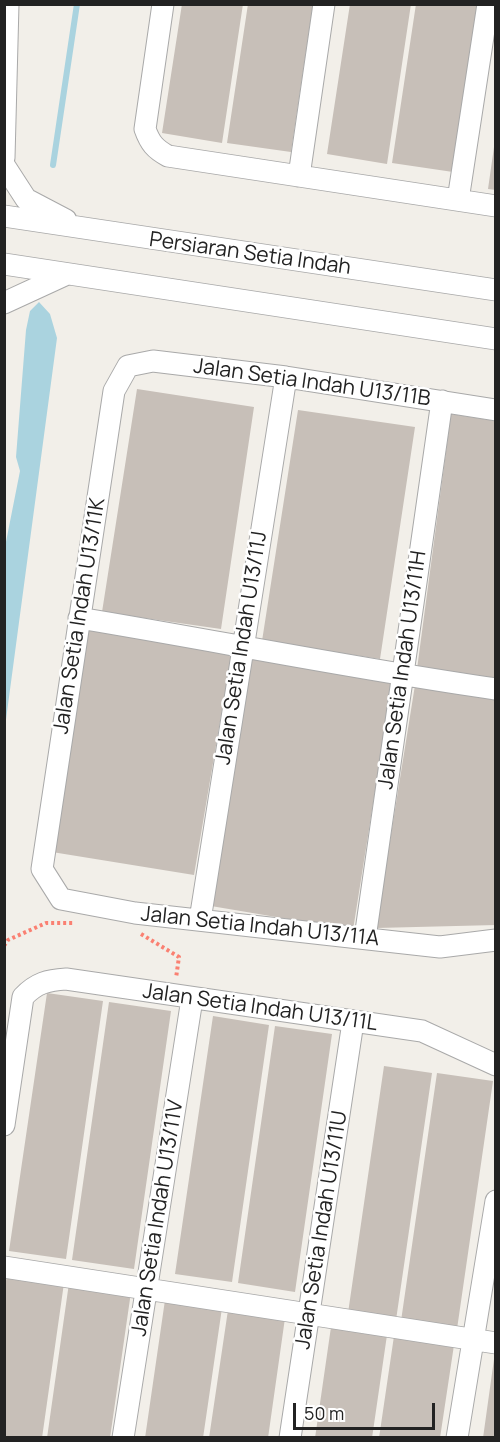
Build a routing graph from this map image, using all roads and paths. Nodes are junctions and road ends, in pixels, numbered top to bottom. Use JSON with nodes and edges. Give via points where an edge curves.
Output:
{"nodes":[{"id":1,"x":7,"y":4,"type":"edge"},
{"id":2,"x":163,"y":4,"type":"edge"},
{"id":3,"x":324,"y":4,"type":"edge"},
{"id":4,"x":488,"y":4,"type":"edge"},
{"id":5,"x":4,"y":23,"type":"edge"},
{"id":6,"x":4,"y":158,"type":"edge"},
{"id":7,"x":4,"y":165,"type":"edge"},
{"id":8,"x":299,"y":176,"type":"junction"},
{"id":9,"x":458,"y":200,"type":"junction"},
{"id":10,"x":495,"y":206,"type":"edge"},
{"id":11,"x":4,"y":216,"type":"edge"},
{"id":12,"x":82,"y":229,"type":"junction"},
{"id":13,"x":4,"y":264,"type":"edge"},
{"id":14,"x":68,"y":273,"type":"junction"},
{"id":15,"x":495,"y":290,"type":"edge"},
{"id":16,"x":4,"y":303,"type":"edge"},
{"id":17,"x":495,"y":339,"type":"edge"},
{"id":18,"x":128,"y":366,"type":"joint"},
{"id":19,"x":286,"y":377,"type":"junction"},
{"id":20,"x":442,"y":401,"type":"junction"},
{"id":21,"x":495,"y":410,"type":"edge"},
{"id":22,"x":79,"y":618,"type":"junction"},
{"id":23,"x":242,"y":645,"type":"junction"},
{"id":24,"x":402,"y":676,"type":"junction"},
{"id":25,"x":495,"y":689,"type":"edge"},
{"id":26,"x":42,"y":869,"type":"joint"},
{"id":27,"x":200,"y":920,"type":"junction"},
{"id":28,"x":46,"y":923,"type":"dead end"},
{"id":29,"x":137,"y":932,"type":"dead end"},
{"id":30,"x":365,"y":938,"type":"junction"},
{"id":31,"x":495,"y":940,"type":"edge"},
{"id":32,"x":4,"y":946,"type":"edge"},
{"id":33,"x":179,"y":957,"type":"dead end"},
{"id":34,"x":192,"y":999,"type":"junction"},
{"id":35,"x":353,"y":1022,"type":"junction"},
{"id":36,"x":495,"y":1065,"type":"edge"},
{"id":37,"x":4,"y":1125,"type":"edge"},
{"id":38,"x":495,"y":1201,"type":"edge"},
{"id":39,"x":4,"y":1267,"type":"edge"},
{"id":40,"x":147,"y":1290,"type":"junction"},
{"id":41,"x":309,"y":1315,"type":"junction"},
{"id":42,"x":473,"y":1340,"type":"junction"},
{"id":43,"x":495,"y":1343,"type":"edge"},
{"id":44,"x":123,"y":1437,"type":"edge"},
{"id":45,"x":290,"y":1437,"type":"edge"},
{"id":46,"x":457,"y":1437,"type":"edge"}],
"edges":[{"from":1,"to":5,"type":"street"},
{"from":1,"to":6,"type":"street"},
{"from":2,"to":8,"type":"street","via":[[145,129],[149,141],[168,156]]},
{"from":3,"to":8,"type":"street"},
{"from":4,"to":9,"type":"street"},
{"from":7,"to":12,"type":"street","via":[[26,199]]},
{"from":8,"to":9,"type":"street"},
{"from":9,"to":10,"type":"street"},
{"from":11,"to":12,"type":"street","name":"Persiaran Setia Indah"},
{"from":12,"to":15,"type":"street","name":"Persiaran Setia Indah"},
{"from":13,"to":14,"type":"street"},
{"from":14,"to":16,"type":"street"},
{"from":14,"to":17,"type":"street"},
{"from":18,"to":19,"type":"street","name":"Jalan Setia Indah U13/11B","via":[[153,361]]},
{"from":18,"to":22,"type":"street","name":"Jalan Setia Indah U13/11K","via":[[114,391]]},
{"from":19,"to":20,"type":"street","name":"Jalan Setia Indah U13/11B"},
{"from":19,"to":23,"type":"street","name":"Jalan Setia Indah U13/11J"},
{"from":20,"to":21,"type":"street","name":"Jalan Setia Indah U13/11B"},
{"from":20,"to":24,"type":"street","name":"Jalan Setia Indah U13/11H"},
{"from":22,"to":23,"type":"street"},
{"from":22,"to":26,"type":"street","name":"Jalan Setia Indah U13/11K"},
{"from":23,"to":24,"type":"street"},
{"from":23,"to":27,"type":"street","name":"Jalan Setia Indah U13/11J"},
{"from":24,"to":25,"type":"street"},
{"from":24,"to":30,"type":"street","name":"Jalan Setia Indah U13/11H"},
{"from":26,"to":27,"type":"street","name":"Jalan Setia Indah U13/11A","via":[[61,899]]},
{"from":27,"to":30,"type":"street","name":"Jalan Setia Indah U13/11A"},
{"from":28,"to":32,"type":"path","via":[[8,940]]},
{"from":29,"to":33,"type":"path"},
{"from":30,"to":31,"type":"street","name":"Jalan Setia Indah U13/11A","via":[[440,947]]},
{"from":34,"to":35,"type":"street","name":"Jalan Setia Indah U13/11L"},
{"from":34,"to":37,"type":"street","name":"Jalan Setia Indah U13/11L","via":[[66,979],[48,980],[31,988],[23,997]]},
{"from":34,"to":40,"type":"street","name":"Jalan Setia Indah U13/11V"},
{"from":35,"to":36,"type":"street","name":"Jalan Setia Indah U13/11L","via":[[422,1031]]},
{"from":35,"to":41,"type":"street","name":"Jalan Setia Indah U13/11U"},
{"from":38,"to":42,"type":"street"},
{"from":39,"to":40,"type":"street"},
{"from":40,"to":41,"type":"street"},
{"from":40,"to":44,"type":"street","name":"Jalan Setia Indah U13/11V"},
{"from":41,"to":42,"type":"street"},
{"from":41,"to":45,"type":"street","name":"Jalan Setia Indah U13/11U"},
{"from":42,"to":43,"type":"street"},
{"from":42,"to":46,"type":"street"}]}
